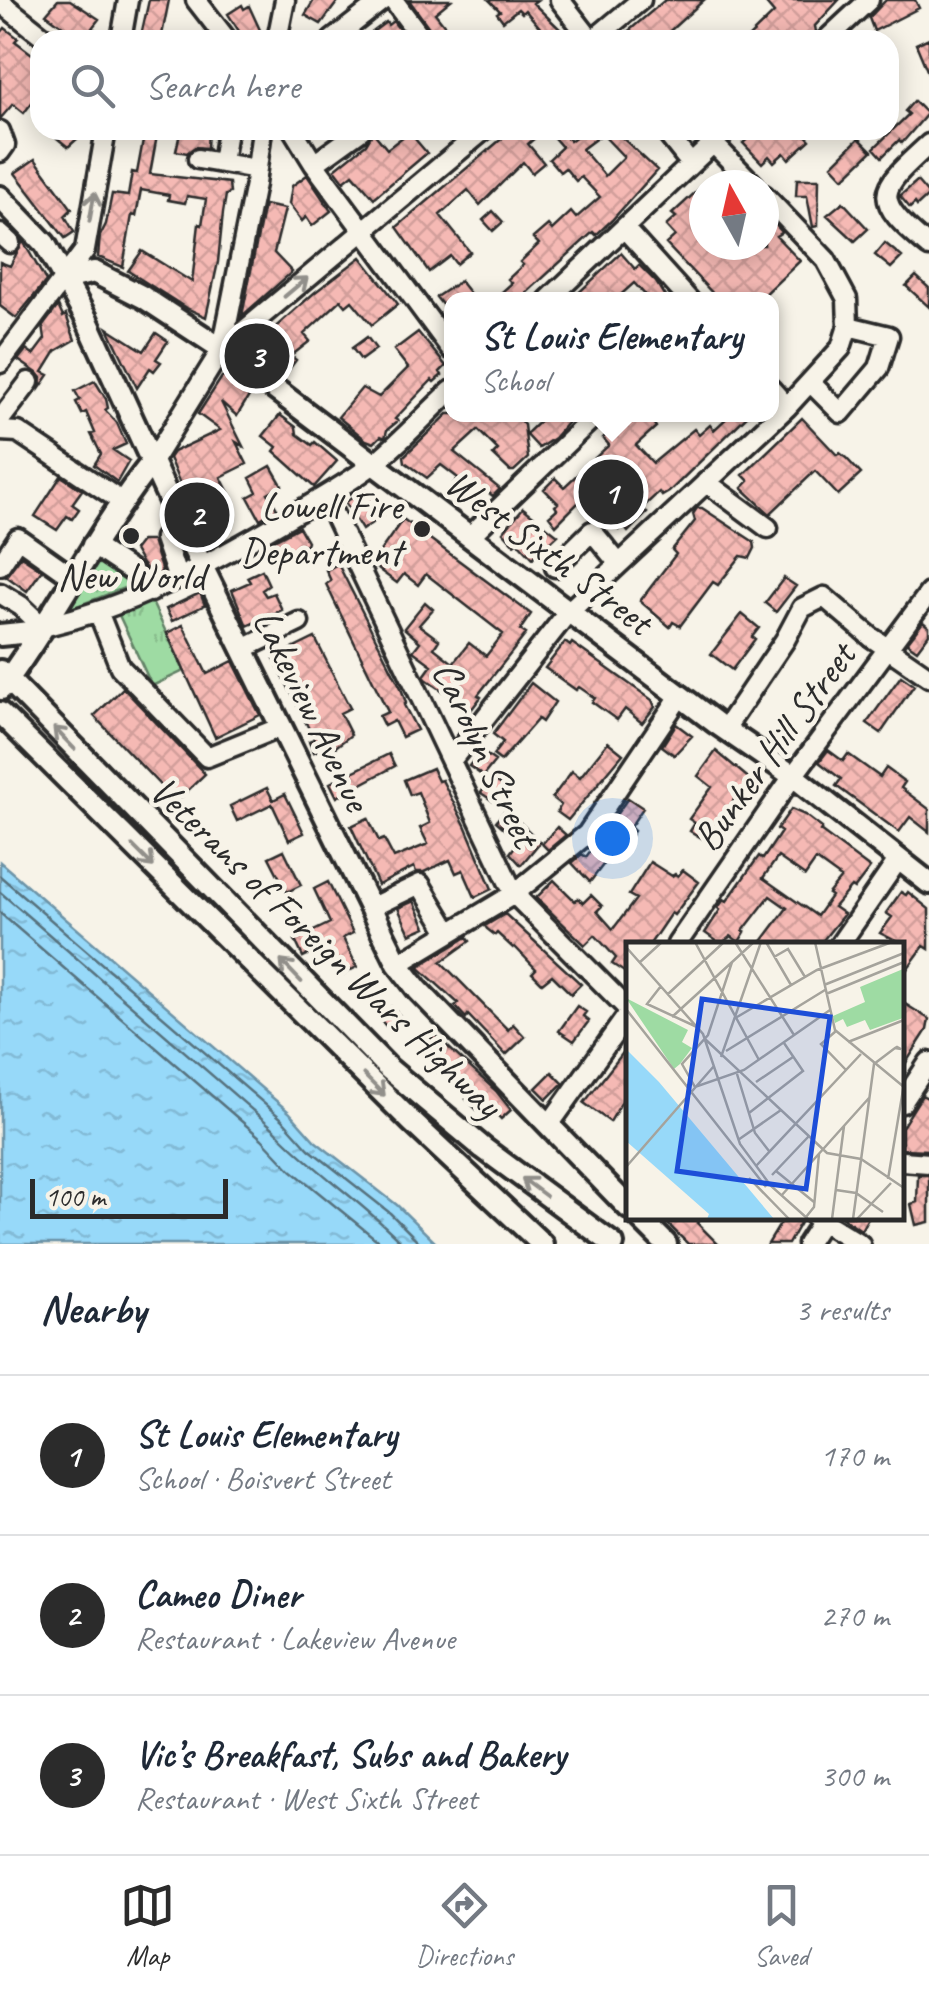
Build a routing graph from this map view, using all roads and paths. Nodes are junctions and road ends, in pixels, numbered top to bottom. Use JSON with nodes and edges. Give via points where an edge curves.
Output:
{"nodes":[{"id":1,"x":128,"y":0,"type":"edge"},
{"id":2,"x":196,"y":0,"type":"edge"},
{"id":3,"x":285,"y":0,"type":"edge"},
{"id":4,"x":383,"y":0,"type":"edge"},
{"id":5,"x":393,"y":0,"type":"edge"},
{"id":6,"x":560,"y":0,"type":"edge"},
{"id":7,"x":641,"y":0,"type":"edge"},
{"id":8,"x":870,"y":0,"type":"edge"},
{"id":9,"x":0,"y":2,"type":"edge"},
{"id":10,"x":35,"y":30,"type":"edge"},
{"id":11,"x":123,"y":30,"type":"edge"},
{"id":12,"x":219,"y":30,"type":"edge"},
{"id":13,"x":280,"y":30,"type":"edge"},
{"id":14,"x":345,"y":30,"type":"edge"},
{"id":15,"x":416,"y":30,"type":"edge"},
{"id":16,"x":584,"y":30,"type":"edge"},
{"id":17,"x":604,"y":30,"type":"edge"},
{"id":18,"x":837,"y":30,"type":"edge"},
{"id":19,"x":0,"y":131,"type":"edge"},
{"id":20,"x":104,"y":140,"type":"edge"},
{"id":21,"x":225,"y":140,"type":"edge"},
{"id":22,"x":261,"y":140,"type":"edge"},
{"id":23,"x":299,"y":140,"type":"edge"},
{"id":24,"x":347,"y":140,"type":"edge"},
{"id":25,"x":472,"y":140,"type":"edge"},
{"id":26,"x":672,"y":140,"type":"edge"},
{"id":27,"x":716,"y":140,"type":"edge"},
{"id":28,"x":723,"y":140,"type":"edge"},
{"id":29,"x":929,"y":144,"type":"edge"},
{"id":30,"x":0,"y":152,"type":"edge"},
{"id":31,"x":198,"y":159,"type":"dead end"},
{"id":32,"x":222,"y":163,"type":"junction"},
{"id":33,"x":314,"y":164,"type":"junction"},
{"id":34,"x":691,"y":164,"type":"junction"},
{"id":35,"x":257,"y":169,"type":"junction"},
{"id":36,"x":744,"y":170,"type":"edge"},
{"id":37,"x":0,"y":197,"type":"edge"},
{"id":38,"x":779,"y":211,"type":"edge"},
{"id":39,"x":624,"y":228,"type":"junction"},
{"id":40,"x":363,"y":231,"type":"junction"},
{"id":41,"x":929,"y":247,"type":"edge"},
{"id":42,"x":65,"y":278,"type":"junction"},
{"id":43,"x":556,"y":292,"type":"edge"},
{"id":44,"x":682,"y":292,"type":"edge"},
{"id":45,"x":848,"y":326,"type":"junction"},
{"id":46,"x":444,"y":340,"type":"edge"},
{"id":47,"x":222,"y":349,"type":"junction"},
{"id":48,"x":0,"y":363,"type":"edge"},
{"id":49,"x":29,"y":382,"type":"dead end"},
{"id":50,"x":811,"y":383,"type":"junction"},
{"id":51,"x":444,"y":398,"type":"edge"},
{"id":52,"x":779,"y":398,"type":"edge"},
{"id":53,"x":787,"y":407,"type":"junction"},
{"id":54,"x":779,"y":414,"type":"edge"},
{"id":55,"x":589,"y":422,"type":"edge"},
{"id":56,"x":771,"y":422,"type":"edge"},
{"id":57,"x":4,"y":427,"type":"edge"},
{"id":58,"x":0,"y":449,"type":"edge"},
{"id":59,"x":152,"y":462,"type":"junction"},
{"id":60,"x":374,"y":464,"type":"junction"},
{"id":61,"x":706,"y":482,"type":"junction"},
{"id":62,"x":325,"y":496,"type":"junction"},
{"id":63,"x":121,"y":501,"type":"junction"},
{"id":64,"x":183,"y":528,"type":"junction"},
{"id":65,"x":768,"y":528,"type":"dead end"},
{"id":66,"x":470,"y":536,"type":"junction"},
{"id":67,"x":6,"y":542,"type":"edge"},
{"id":68,"x":92,"y":545,"type":"junction"},
{"id":69,"x":619,"y":564,"type":"junction"},
{"id":70,"x":0,"y":565,"type":"edge"},
{"id":71,"x":555,"y":567,"type":"dead end"},
{"id":72,"x":203,"y":568,"type":"junction"},
{"id":73,"x":73,"y":577,"type":"junction"},
{"id":74,"x":178,"y":579,"type":"junction"},
{"id":75,"x":151,"y":592,"type":"junction"},
{"id":76,"x":929,"y":592,"type":"edge"},
{"id":77,"x":0,"y":593,"type":"edge"},
{"id":78,"x":568,"y":612,"type":"junction"},
{"id":79,"x":99,"y":614,"type":"junction"},
{"id":80,"x":299,"y":622,"type":"dead end"},
{"id":81,"x":42,"y":629,"type":"junction"},
{"id":82,"x":0,"y":635,"type":"edge"},
{"id":83,"x":243,"y":648,"type":"junction"},
{"id":84,"x":889,"y":649,"type":"junction"},
{"id":85,"x":929,"y":677,"type":"edge"},
{"id":86,"x":3,"y":680,"type":"edge"},
{"id":87,"x":680,"y":696,"type":"junction"},
{"id":88,"x":0,"y":713,"type":"edge"},
{"id":89,"x":282,"y":727,"type":"junction"},
{"id":90,"x":725,"y":729,"type":"junction"},
{"id":91,"x":451,"y":762,"type":"junction"},
{"id":92,"x":793,"y":776,"type":"junction"},
{"id":93,"x":898,"y":860,"type":"junction"},
{"id":94,"x":929,"y":883,"type":"edge"},
{"id":95,"x":514,"y":894,"type":"junction"},
{"id":96,"x":370,"y":908,"type":"junction"},
{"id":97,"x":449,"y":932,"type":"junction"},
{"id":98,"x":678,"y":942,"type":"edge"},
{"id":99,"x":841,"y":942,"type":"edge"},
{"id":100,"x":398,"y":964,"type":"junction"},
{"id":101,"x":626,"y":1009,"type":"edge"},
{"id":102,"x":626,"y":1016,"type":"edge"},
{"id":103,"x":929,"y":1062,"type":"edge"},
{"id":104,"x":904,"y":1100,"type":"edge"},
{"id":105,"x":549,"y":1125,"type":"junction"},
{"id":106,"x":904,"y":1161,"type":"edge"},
{"id":107,"x":929,"y":1163,"type":"edge"},
{"id":108,"x":626,"y":1205,"type":"edge"},
{"id":109,"x":641,"y":1219,"type":"edge"},
{"id":110,"x":820,"y":1219,"type":"edge"},
{"id":111,"x":822,"y":1219,"type":"edge"},
{"id":112,"x":542,"y":1244,"type":"edge"},
{"id":113,"x":613,"y":1244,"type":"edge"},
{"id":114,"x":666,"y":1244,"type":"edge"},
{"id":115,"x":807,"y":1244,"type":"edge"},
{"id":116,"x":860,"y":1244,"type":"edge"}],
"edges":[{"from":1,"to":11,"type":"street"},
{"from":2,"to":12,"type":"street"},
{"from":3,"to":13,"type":"street"},
{"from":4,"to":14,"type":"street"},
{"from":5,"to":15,"type":"street"},
{"from":6,"to":16,"type":"street"},
{"from":7,"to":17,"type":"street"},
{"from":8,"to":18,"type":"street"},
{"from":9,"to":10,"type":"street"},
{"from":19,"to":30,"type":"street"},
{"from":42,"to":20,"type":"street","one_way":true,"via":[[85,250]]},
{"from":21,"to":32,"type":"street"},
{"from":22,"to":35,"type":"street"},
{"from":23,"to":33,"type":"street"},
{"from":24,"to":33,"type":"street"},
{"from":25,"to":40,"type":"street"},
{"from":26,"to":34,"type":"street"},
{"from":27,"to":34,"type":"street"},
{"from":28,"to":36,"type":"street"},
{"from":29,"to":41,"type":"street","via":[[896,174],[887,198],[900,221]]},
{"from":31,"to":32,"type":"street"},
{"from":32,"to":35,"type":"street"},
{"from":33,"to":40,"type":"street"},
{"from":34,"to":39,"type":"street"},
{"from":35,"to":47,"type":"street"},
{"from":37,"to":42,"type":"main road","name":"Lakeview Avenue","via":[[45,244]]},
{"from":38,"to":45,"type":"street","via":[[826,260],[847,299]]},
{"from":39,"to":43,"type":"street"},
{"from":39,"to":44,"type":"street"},
{"from":40,"to":46,"type":"street"},
{"from":47,"to":40,"type":"street","one_way":true},
{"from":42,"to":47,"type":"main road","name":"West Sixth Street","via":[[94,272]]},
{"from":42,"to":48,"type":"street"},
{"from":42,"to":59,"type":"main road","name":"Lakeview Avenue"},
{"from":45,"to":50,"type":"street","via":[[841,348]]},
{"from":45,"to":50,"type":"street","via":[[888,336],[879,368],[841,413]]},
{"from":47,"to":59,"type":"street"},
{"from":47,"to":60,"type":"main road","name":"West Sixth Street"},
{"from":49,"to":57,"type":"street"},
{"from":50,"to":53,"type":"street"},
{"from":51,"to":60,"type":"street"},
{"from":52,"to":53,"type":"street"},
{"from":53,"to":54,"type":"street"},
{"from":55,"to":66,"type":"street"},
{"from":56,"to":61,"type":"street"},
{"from":57,"to":58,"type":"street"},
{"from":57,"to":63,"type":"street"},
{"from":59,"to":63,"type":"main road"},
{"from":59,"to":64,"type":"main road","name":"Lakeview Avenue"},
{"from":60,"to":62,"type":"street"},
{"from":60,"to":66,"type":"main road","name":"West Sixth Street"},
{"from":61,"to":65,"type":"street"},
{"from":61,"to":69,"type":"street"},
{"from":62,"to":72,"type":"street"},
{"from":62,"to":91,"type":"street","name":"Carolyn Street"},
{"from":63,"to":68,"type":"main road"},
{"from":64,"to":72,"type":"main road","name":"Lakeview Avenue"},
{"from":64,"to":74,"type":"street","via":[[164,538]]},
{"from":66,"to":78,"type":"main road","name":"West Sixth Street"},
{"from":67,"to":70,"type":"street"},
{"from":67,"to":73,"type":"street","via":[[18,538]]},
{"from":68,"to":73,"type":"main road"},
{"from":68,"to":75,"type":"street"},
{"from":69,"to":71,"type":"street","via":[[592,532]]},
{"from":69,"to":78,"type":"street"},
{"from":72,"to":74,"type":"street"},
{"from":72,"to":83,"type":"main road","name":"Lakeview Avenue"},
{"from":73,"to":81,"type":"main road"},
{"from":74,"to":75,"type":"street"},
{"from":75,"to":79,"type":"street"},
{"from":76,"to":84,"type":"street","name":"Bunker Hill Street"},
{"from":77,"to":81,"type":"street"},
{"from":78,"to":87,"type":"main road","name":"West Sixth Street"},
{"from":78,"to":91,"type":"street"},
{"from":79,"to":81,"type":"street"},
{"from":79,"to":89,"type":"street","via":[[120,667],[207,756]]},
{"from":80,"to":83,"type":"street"},
{"from":81,"to":82,"type":"main road"},
{"from":81,"to":86,"type":"main road"},
{"from":83,"to":89,"type":"main road","name":"Lakeview Avenue"},
{"from":84,"to":85,"type":"street"},
{"from":84,"to":90,"type":"street","via":[[824,597],[802,608]]},
{"from":84,"to":92,"type":"street","name":"Bunker Hill Street"},
{"from":113,"to":86,"type":"main road","name":"Veterans of Foreign Wars Highway","one_way":true,"via":[[389,1069]]},
{"from":87,"to":90,"type":"main road","name":"West Sixth Street"},
{"from":87,"to":95,"type":"street","via":[[587,834]]},
{"from":88,"to":112,"type":"main road","name":"Veterans of Foreign Wars Highway","one_way":true},
{"from":89,"to":96,"type":"main road","name":"Lakeview Avenue"},
{"from":90,"to":92,"type":"main road","name":"West Sixth Street"},
{"from":91,"to":95,"type":"street","name":"Carolyn Street"},
{"from":92,"to":93,"type":"main road","name":"West Sixth Street"},
{"from":92,"to":98,"type":"street","name":"Bunker Hill Street"},
{"from":93,"to":94,"type":"main road","name":"West Sixth Street"},
{"from":93,"to":99,"type":"street"},
{"from":95,"to":97,"type":"street"},
{"from":95,"to":101,"type":"street","name":"Carolyn Street"},
{"from":96,"to":97,"type":"street","via":[[420,884]]},
{"from":96,"to":100,"type":"main road","name":"Lakeview Avenue"},
{"from":97,"to":100,"type":"street"},
{"from":100,"to":105,"type":"main road","name":"Lakeview Avenue"},
{"from":102,"to":105,"type":"street"},
{"from":103,"to":104,"type":"street"},
{"from":105,"to":108,"type":"main road","name":"Lakeview Avenue"},
{"from":106,"to":107,"type":"street"},
{"from":109,"to":114,"type":"main road"},
{"from":110,"to":115,"type":"street"},
{"from":111,"to":116,"type":"street"}]}
